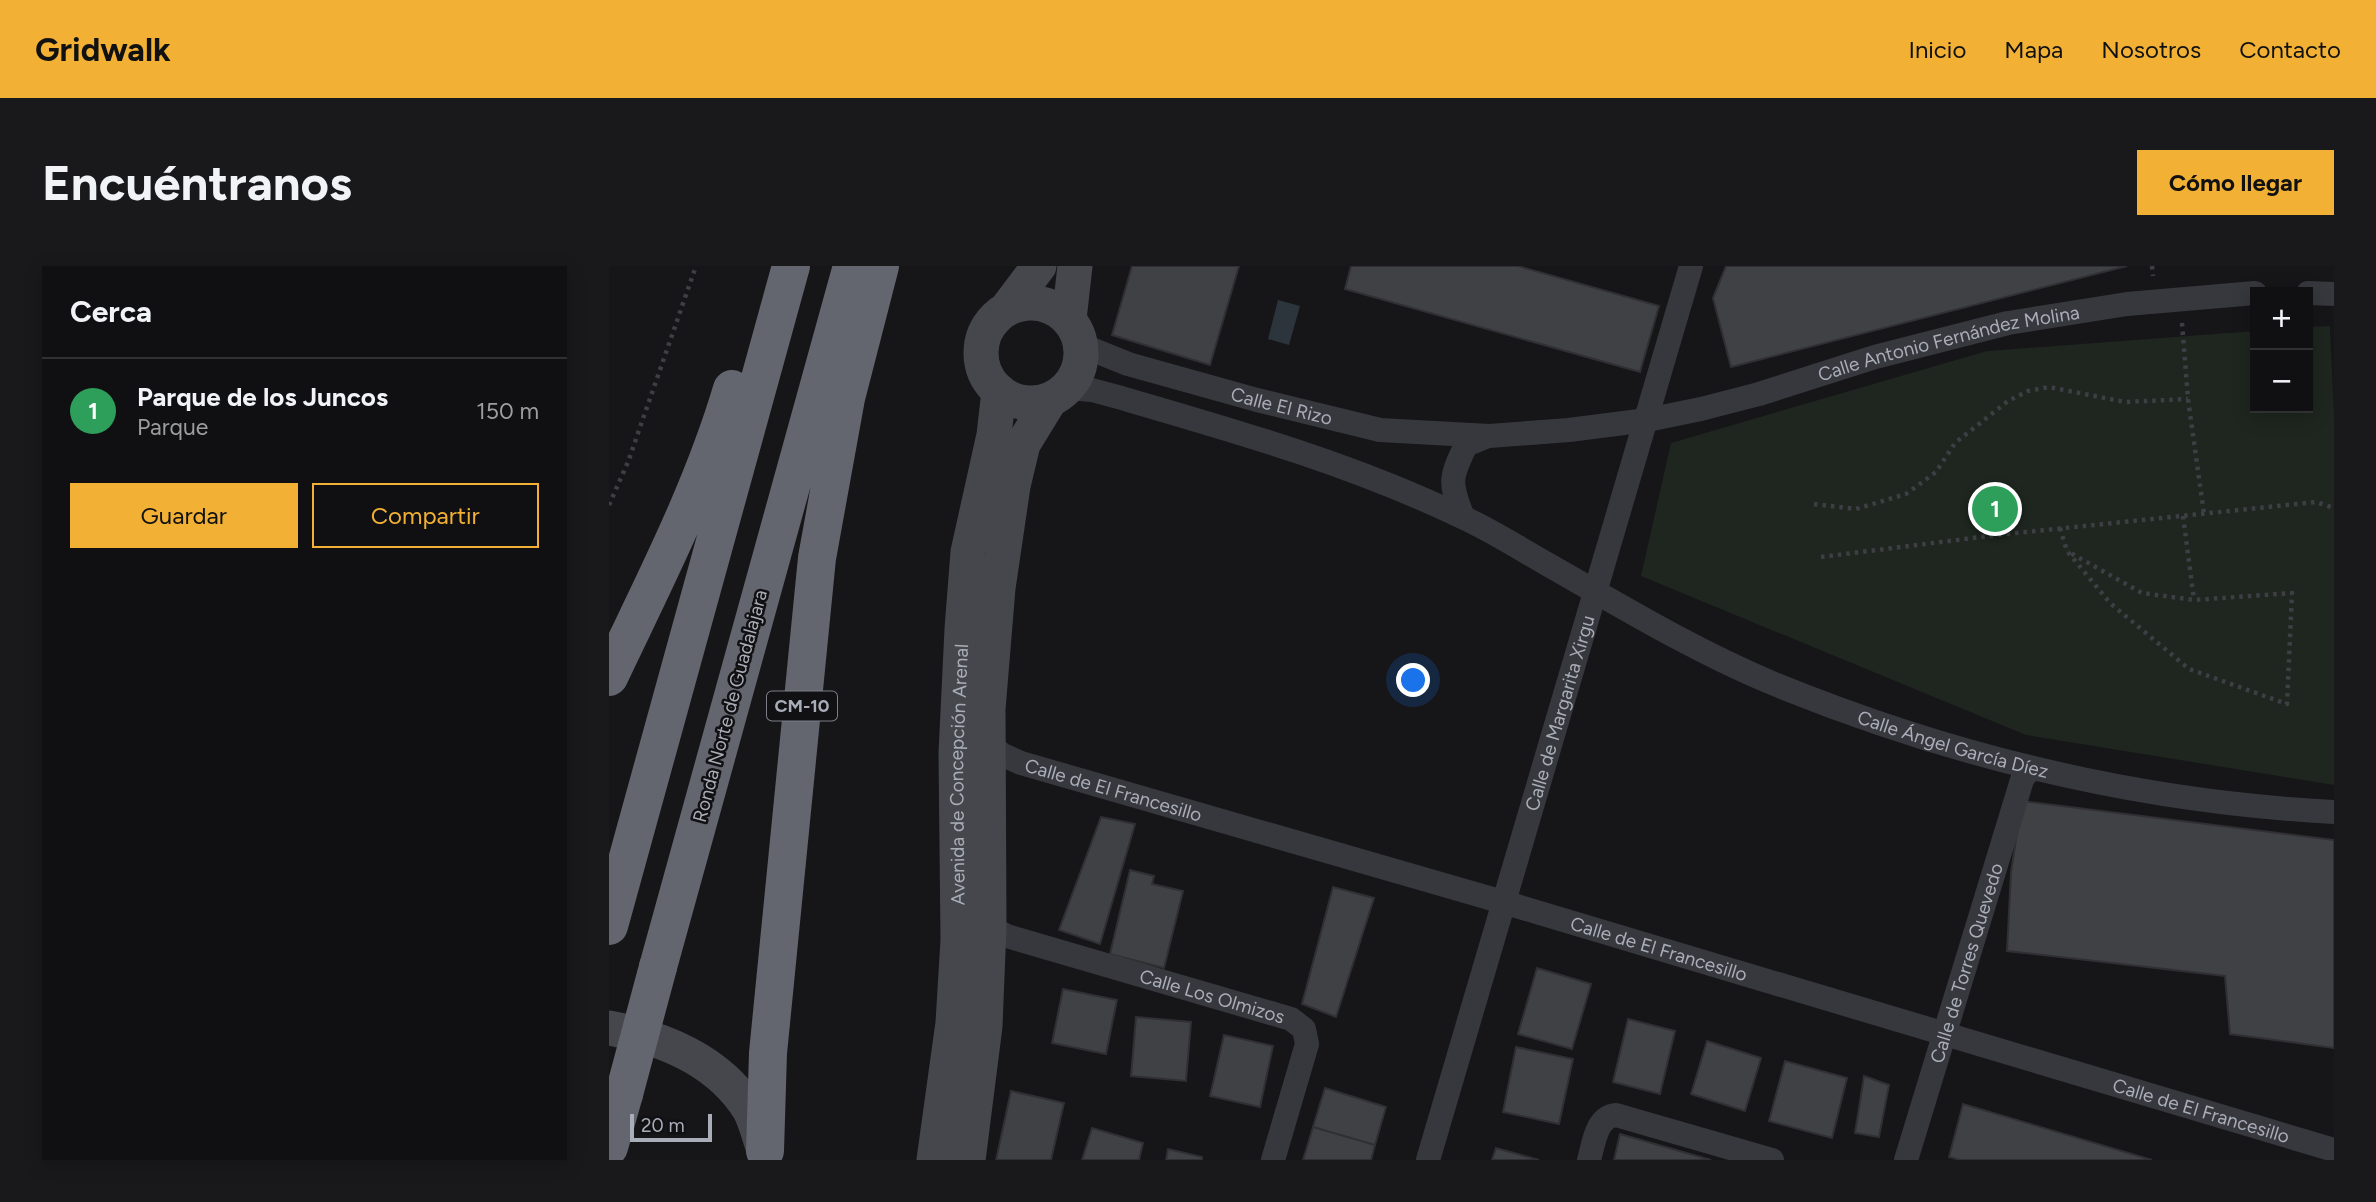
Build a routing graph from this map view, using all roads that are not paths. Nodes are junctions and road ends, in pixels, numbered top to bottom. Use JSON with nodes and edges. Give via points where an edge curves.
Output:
{"nodes":[{"id":1,"x":768,"y":266,"type":"edge"},
{"id":2,"x":792,"y":266,"type":"edge"},
{"id":3,"x":852,"y":266,"type":"edge"},
{"id":4,"x":880,"y":266,"type":"edge"},
{"id":5,"x":1039,"y":266,"type":"edge"},
{"id":6,"x":1075,"y":266,"type":"edge"},
{"id":7,"x":1691,"y":266,"type":"edge"},
{"id":8,"x":2250,"y":293,"type":"edge"},
{"id":9,"x":2313,"y":293,"type":"edge"},
{"id":10,"x":2334,"y":294,"type":"edge"},
{"id":11,"x":1008,"y":307,"type":"junction"},
{"id":12,"x":1075,"y":332,"type":"junction"},
{"id":13,"x":999,"y":391,"type":"junction"},
{"id":14,"x":1059,"y":394,"type":"junction"},
{"id":15,"x":1647,"y":420,"type":"junction"},
{"id":16,"x":1489,"y":436,"type":"junction"},
{"id":17,"x":1463,"y":517,"type":"junction"},
{"id":18,"x":1596,"y":592,"type":"junction"},
{"id":19,"x":609,"y":677,"type":"edge"},
{"id":20,"x":987,"y":743,"type":"junction"},
{"id":21,"x":2034,"y":769,"type":"junction"},
{"id":22,"x":2334,"y":812,"type":"edge"},
{"id":23,"x":1503,"y":902,"type":"junction"},
{"id":24,"x":609,"y":926,"type":"edge"},
{"id":25,"x":989,"y":928,"type":"junction"},
{"id":26,"x":609,"y":1028,"type":"edge"},
{"id":27,"x":1944,"y":1033,"type":"junction"},
{"id":28,"x":609,"y":1147,"type":"edge"},
{"id":29,"x":2334,"y":1150,"type":"edge"},
{"id":30,"x":765,"y":1156,"type":"edge"},
{"id":31,"x":934,"y":1160,"type":"edge"},
{"id":32,"x":968,"y":1160,"type":"edge"},
{"id":33,"x":1273,"y":1160,"type":"edge"},
{"id":34,"x":1427,"y":1160,"type":"edge"},
{"id":35,"x":1589,"y":1160,"type":"edge"},
{"id":36,"x":1772,"y":1160,"type":"edge"},
{"id":37,"x":1906,"y":1160,"type":"edge"}],
"edges":[{"from":1,"to":19,"type":"highway","via":[[708,461]]},
{"from":2,"to":24,"type":"highway"},
{"from":3,"to":28,"type":"highway","name":"Ronda Norte de Guadalajara","bridge":true},
{"from":4,"to":30,"type":"highway","number":"CM-10","via":[[846,398],[817,558],[768,1053]]},
{"from":5,"to":11,"type":"street"},
{"from":6,"to":12,"type":"street"},
{"from":7,"to":15,"type":"street","name":"Calle de Margarita Xirgu"},
{"from":8,"to":15,"type":"street","name":"Calle Antonio Fernández Molina","via":[[2127,304],[2008,323],[1875,357],[1759,394]]},
{"from":9,"to":10,"type":"street"},
{"from":11,"to":12,"type":"street","via":[[1030,302],[1052,306]]},
{"from":11,"to":13,"type":"street","via":[[984,335],[982,359],[989,380]]},
{"from":12,"to":14,"type":"street","via":[[1079,368]]},
{"from":12,"to":16,"type":"street","name":"Calle El Rizo","via":[[1128,364],[1257,400],[1380,430]]},
{"from":13,"to":14,"type":"street","via":[[1032,403]]},
{"from":13,"to":31,"type":"street","name":"Avenida de Concepción Arenal","via":[[968,552],[956,753],[958,940],[953,1023]]},
{"from":14,"to":17,"type":"street","name":"Calle El Rizo","via":[[1092,390],[1269,441]]},
{"from":14,"to":20,"type":"street","name":"Avenida de Concepción Arenal","via":[[1023,444],[1013,486],[991,655]]},
{"from":15,"to":16,"type":"street","name":"Calle El Rizo"},
{"from":15,"to":18,"type":"street","name":"Calle de Margarita Xirgu"},
{"from":16,"to":17,"type":"street","name":"Calle El Rizo","via":[[1466,445],[1453,472],[1454,495]]},
{"from":17,"to":18,"type":"street","name":"Calle El Rizo"},
{"from":18,"to":21,"type":"street","name":"Calle Ángel García Díez","via":[[1770,682],[1884,724]]},
{"from":18,"to":23,"type":"street","name":"Calle de Margarita Xirgu"},
{"from":20,"to":23,"type":"street","name":"Calle de El Francesillo","via":[[1021,763]]},
{"from":20,"to":25,"type":"street","name":"Avenida de Concepción Arenal"},
{"from":21,"to":22,"type":"street","name":"Calle Ángel García Díez","via":[[2164,794],[2269,809]]},
{"from":21,"to":27,"type":"street","name":"Calle de Torres Quevedo","via":[[2022,780]]},
{"from":23,"to":27,"type":"street","name":"Calle de El Francesillo"},
{"from":23,"to":34,"type":"street","name":"Calle de Margarita Xirgu"},
{"from":25,"to":32,"type":"street","name":"Avenida de Concepción Arenal","via":[[985,1026]]},
{"from":25,"to":33,"type":"street","name":"Calle Los Olmizos","via":[[1291,1019],[1304,1029],[1307,1044]]},
{"from":26,"to":30,"type":"street","number":"CM-10","via":[[684,1051],[716,1071],[750,1110]]},
{"from":27,"to":29,"type":"street","name":"Calle de El Francesillo"},
{"from":27,"to":37,"type":"street","name":"Calle de Torres Quevedo"},
{"from":35,"to":36,"type":"street","via":[[1601,1122],[1616,1115]]}]}
